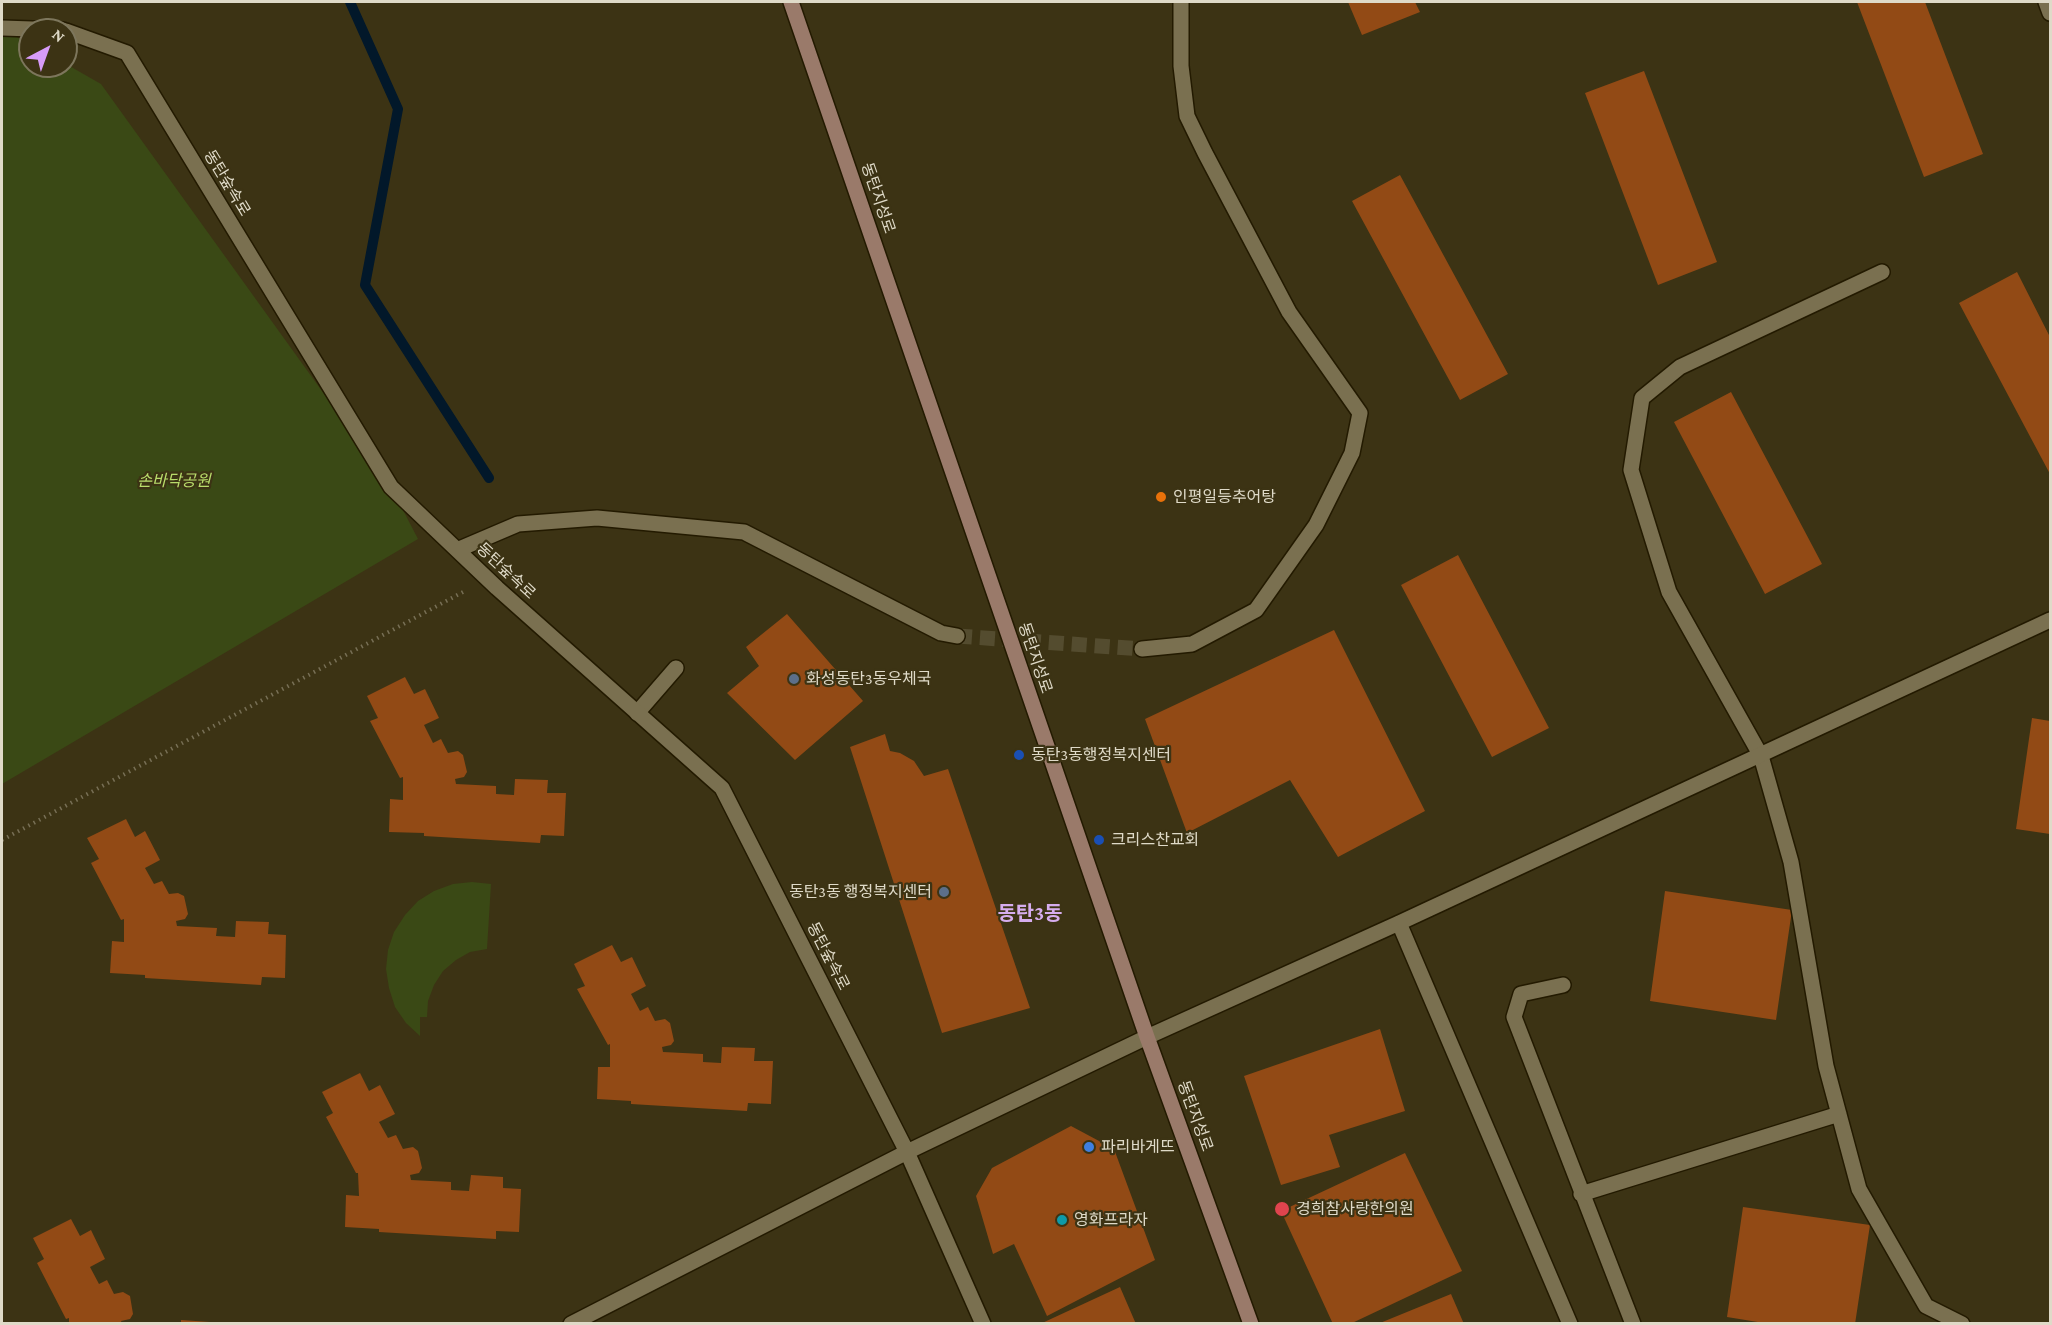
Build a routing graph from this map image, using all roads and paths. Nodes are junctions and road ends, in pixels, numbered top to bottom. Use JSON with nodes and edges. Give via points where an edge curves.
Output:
{"nodes":[{"id":1,"x":791,"y":2,"type":"edge"},
{"id":2,"x":1181,"y":2,"type":"edge"},
{"id":3,"x":2046,"y":2,"type":"edge"},
{"id":4,"x":2050,"y":13,"type":"edge"},
{"id":5,"x":2,"y":28,"type":"edge"},
{"id":6,"x":18,"y":29,"type":"edge"},
{"id":7,"x":78,"y":36,"type":"edge"},
{"id":8,"x":1882,"y":272,"type":"dead end"},
{"id":9,"x":457,"y":550,"type":"junction"},
{"id":10,"x":487,"y":579,"type":"junction"},
{"id":11,"x":2050,"y":620,"type":"edge"},
{"id":12,"x":957,"y":636,"type":"tunnel mouth"},
{"id":13,"x":1142,"y":649,"type":"tunnel mouth"},
{"id":14,"x":676,"y":668,"type":"dead end"},
{"id":15,"x":637,"y":713,"type":"junction"},
{"id":16,"x":1761,"y":756,"type":"junction"},
{"id":17,"x":2,"y":840,"type":"edge"},
{"id":18,"x":1399,"y":923,"type":"junction"},
{"id":19,"x":1563,"y":985,"type":"dead end"},
{"id":20,"x":1147,"y":1037,"type":"junction"},
{"id":21,"x":1839,"y":1114,"type":"junction"},
{"id":22,"x":907,"y":1152,"type":"junction"},
{"id":23,"x":1581,"y":1194,"type":"junction"},
{"id":24,"x":571,"y":1323,"type":"edge"},
{"id":25,"x":983,"y":1323,"type":"edge"},
{"id":26,"x":1251,"y":1323,"type":"edge"},
{"id":27,"x":1570,"y":1323,"type":"edge"},
{"id":28,"x":1633,"y":1323,"type":"edge"},
{"id":29,"x":1962,"y":1323,"type":"edge"}],
"edges":[{"from":1,"to":20,"type":"main road","name":"동탄지성로"},
{"from":2,"to":13,"type":"street","via":[[1181,66],[1187,116],[1288,312],[1360,413],[1352,453],[1316,525],[1256,610],[1192,644]]},
{"from":3,"to":4,"type":"street"},
{"from":5,"to":6,"type":"street","name":"동탄숲속로"},
{"from":7,"to":9,"type":"street","name":"동탄숲속로","via":[[127,53],[391,487]]},
{"from":8,"to":16,"type":"street","via":[[1680,367],[1642,398],[1631,470],[1669,592]]},
{"from":9,"to":10,"type":"street","name":"동탄숲속로"},
{"from":9,"to":12,"type":"street","via":[[518,524],[597,518],[744,532],[941,633]]},
{"from":10,"to":15,"type":"street","name":"동탄숲속로"},
{"from":10,"to":17,"type":"path"},
{"from":11,"to":16,"type":"street"},
{"from":14,"to":15,"type":"street"},
{"from":15,"to":22,"type":"street","name":"동탄숲속로","via":[[722,788]]},
{"from":16,"to":18,"type":"street"},
{"from":16,"to":21,"type":"street","via":[[1791,862],[1826,1066]]},
{"from":18,"to":20,"type":"street"},
{"from":18,"to":27,"type":"street"},
{"from":19,"to":23,"type":"street","via":[[1521,994],[1514,1017]]},
{"from":20,"to":22,"type":"street"},
{"from":20,"to":26,"type":"main road","name":"동탄지성로"},
{"from":21,"to":23,"type":"street"},
{"from":21,"to":29,"type":"street","via":[[1859,1189],[1926,1306]]},
{"from":22,"to":24,"type":"street"},
{"from":22,"to":25,"type":"street","name":"동탄숲속로"},
{"from":23,"to":28,"type":"street"}]}
